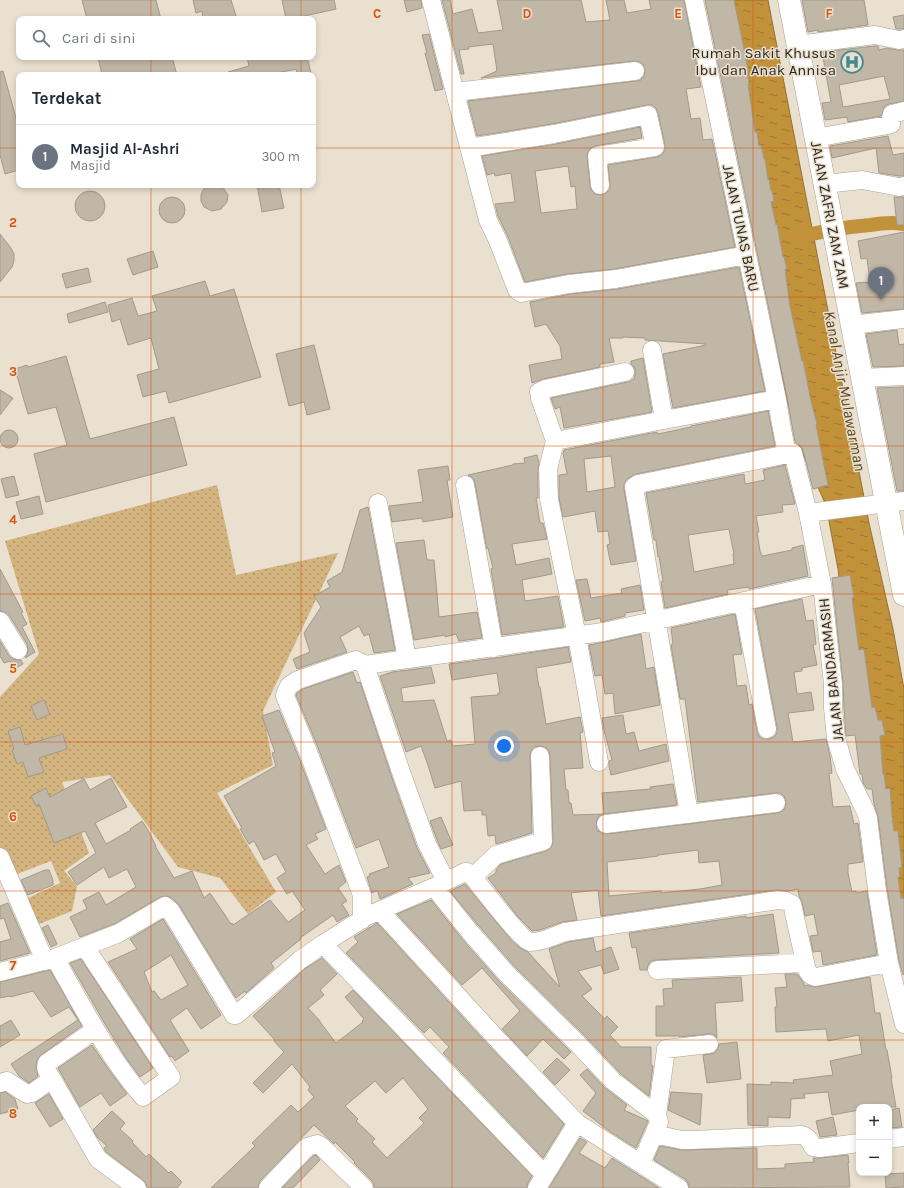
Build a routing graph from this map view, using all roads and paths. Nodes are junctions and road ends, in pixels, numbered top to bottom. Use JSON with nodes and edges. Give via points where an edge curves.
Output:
{"nodes":[{"id":1,"x":431,"y":0,"type":"edge"},
{"id":2,"x":694,"y":0,"type":"edge"},
{"id":3,"x":789,"y":0,"type":"edge"},
{"id":4,"x":904,"y":39,"type":"edge"},
{"id":5,"x":797,"y":45,"type":"junction"},
{"id":6,"x":635,"y":70,"type":"dead end"},
{"id":7,"x":455,"y":92,"type":"junction"},
{"id":8,"x":904,"y":112,"type":"edge"},
{"id":9,"x":815,"y":138,"type":"junction"},
{"id":10,"x":469,"y":148,"type":"junction"},
{"id":11,"x":825,"y":184,"type":"junction"},
{"id":12,"x":600,"y":185,"type":"dead end"},
{"id":13,"x":904,"y":186,"type":"edge"},
{"id":14,"x":747,"y":255,"type":"junction"},
{"id":15,"x":904,"y":319,"type":"edge"},
{"id":16,"x":851,"y":325,"type":"junction"},
{"id":17,"x":652,"y":350,"type":"dead end"},
{"id":18,"x":625,"y":372,"type":"dead end"},
{"id":19,"x":904,"y":376,"type":"edge"},
{"id":20,"x":862,"y":378,"type":"junction"},
{"id":21,"x":777,"y":399,"type":"junction"},
{"id":22,"x":664,"y":420,"type":"junction"},
{"id":23,"x":555,"y":441,"type":"junction"},
{"id":24,"x":793,"y":453,"type":"junction"},
{"id":25,"x":465,"y":485,"type":"dead end"},
{"id":26,"x":895,"y":502,"type":"edge"},
{"id":27,"x":378,"y":503,"type":"dead end"},
{"id":28,"x":808,"y":513,"type":"junction"},
{"id":29,"x":822,"y":584,"type":"junction"},
{"id":30,"x":904,"y":595,"type":"edge"},
{"id":31,"x":743,"y":602,"type":"junction"},
{"id":32,"x":0,"y":621,"type":"edge"},
{"id":33,"x":657,"y":621,"type":"junction"},
{"id":34,"x":577,"y":636,"type":"junction"},
{"id":35,"x":494,"y":648,"type":"junction"},
{"id":36,"x":18,"y":650,"type":"dead end"},
{"id":37,"x":407,"y":660,"type":"junction"},
{"id":38,"x":365,"y":665,"type":"junction"},
{"id":39,"x":767,"y":729,"type":"dead end"},
{"id":40,"x":540,"y":756,"type":"dead end"},
{"id":41,"x":599,"y":762,"type":"dead end"},
{"id":42,"x":776,"y":803,"type":"dead end"},
{"id":43,"x":689,"y":814,"type":"junction"},
{"id":44,"x":606,"y":824,"type":"dead end"},
{"id":45,"x":0,"y":857,"type":"edge"},
{"id":46,"x":473,"y":877,"type":"junction"},
{"id":47,"x":440,"y":884,"type":"junction"},
{"id":48,"x":380,"y":911,"type":"junction"},
{"id":49,"x":362,"y":920,"type":"junction"},
{"id":50,"x":323,"y":944,"type":"junction"},
{"id":51,"x":85,"y":947,"type":"junction"},
{"id":52,"x":50,"y":960,"type":"junction"},
{"id":53,"x":805,"y":963,"type":"junction"},
{"id":54,"x":890,"y":963,"type":"junction"},
{"id":55,"x":657,"y":970,"type":"dead end"},
{"id":56,"x":0,"y":972,"type":"edge"},
{"id":57,"x":904,"y":1024,"type":"edge"},
{"id":58,"x":95,"y":1030,"type":"junction"},
{"id":59,"x":709,"y":1044,"type":"dead end"},
{"id":60,"x":52,"y":1079,"type":"junction"},
{"id":61,"x":0,"y":1083,"type":"edge"},
{"id":62,"x":657,"y":1115,"type":"junction"},
{"id":63,"x":577,"y":1124,"type":"junction"},
{"id":64,"x":654,"y":1134,"type":"junction"},
{"id":65,"x":904,"y":1137,"type":"edge"},
{"id":66,"x":892,"y":1139,"type":"edge"},
{"id":67,"x":856,"y":1143,"type":"edge"},
{"id":68,"x":641,"y":1163,"type":"junction"},
{"id":69,"x":541,"y":1182,"type":"edge"},
{"id":70,"x":137,"y":1188,"type":"edge"},
{"id":71,"x":268,"y":1188,"type":"edge"},
{"id":72,"x":364,"y":1188,"type":"edge"},
{"id":73,"x":679,"y":1188,"type":"edge"}],
"edges":[{"from":1,"to":7,"type":"street"},
{"from":2,"to":14,"type":"street","name":"JALAN TUNAS BARU"},
{"from":3,"to":5,"type":"main road","name":"JALAN ZAFRI ZAM ZAM"},
{"from":4,"to":5,"type":"street","via":[[875,35]]},
{"from":5,"to":9,"type":"main road","name":"JALAN ZAFRI ZAM ZAM"},
{"from":6,"to":7,"type":"street"},
{"from":7,"to":10,"type":"street"},
{"from":8,"to":9,"type":"street","via":[[892,114],[891,124],[888,125]]},
{"from":9,"to":11,"type":"main road","name":"JALAN ZAFRI ZAM ZAM"},
{"from":10,"to":12,"type":"street","via":[[648,115],[655,147],[597,156]]},
{"from":10,"to":14,"type":"street","via":[[488,220],[519,293],[616,279]]},
{"from":11,"to":13,"type":"street","via":[[862,180]]},
{"from":11,"to":16,"type":"main road","name":"JALAN ZAFRI ZAM ZAM"},
{"from":14,"to":21,"type":"street","name":"JALAN TUNAS BARU"},
{"from":15,"to":16,"type":"street"},
{"from":16,"to":20,"type":"main road","name":"JALAN ZAFRI ZAM ZAM"},
{"from":17,"to":22,"type":"street"},
{"from":18,"to":23,"type":"street","via":[[539,392]]},
{"from":19,"to":20,"type":"street"},
{"from":20,"to":26,"type":"main road","name":"JALAN ZAFRI ZAM ZAM"},
{"from":21,"to":22,"type":"street"},
{"from":21,"to":24,"type":"street","name":"JALAN TUNAS BARU","via":[[786,449]]},
{"from":22,"to":23,"type":"street"},
{"from":23,"to":34,"type":"street","via":[[548,469],[549,499]]},
{"from":24,"to":28,"type":"street","name":"JALAN BANDARMASIH"},
{"from":24,"to":33,"type":"street","via":[[638,484],[634,487]]},
{"from":25,"to":35,"type":"street"},
{"from":26,"to":28,"type":"street"},
{"from":26,"to":30,"type":"main road","name":"JALAN ZAFRI ZAM ZAM"},
{"from":27,"to":37,"type":"street"},
{"from":28,"to":29,"type":"street","name":"JALAN BANDARMASIH"},
{"from":29,"to":31,"type":"street"},
{"from":29,"to":54,"type":"street","name":"JALAN BANDARMASIH","via":[[836,738],[845,769],[868,818]]},
{"from":31,"to":33,"type":"street"},
{"from":31,"to":39,"type":"street"},
{"from":32,"to":36,"type":"street"},
{"from":33,"to":34,"type":"street"},
{"from":33,"to":43,"type":"street"},
{"from":34,"to":35,"type":"street"},
{"from":34,"to":41,"type":"street"},
{"from":35,"to":37,"type":"street"},
{"from":37,"to":38,"type":"street"},
{"from":38,"to":47,"type":"street"},
{"from":38,"to":49,"type":"street","via":[[356,660],[298,680],[289,686],[285,696],[362,895]]},
{"from":40,"to":46,"type":"street","via":[[543,841],[496,855]]},
{"from":42,"to":43,"type":"street"},
{"from":43,"to":44,"type":"street"},
{"from":45,"to":52,"type":"street"},
{"from":46,"to":47,"type":"street","via":[[467,872]]},
{"from":46,"to":53,"type":"street","via":[[516,930],[531,942],[601,926],[778,900],[786,901],[792,904]]},
{"from":47,"to":48,"type":"street"},
{"from":47,"to":62,"type":"street","via":[[470,932],[507,974],[613,1081]]},
{"from":48,"to":49,"type":"street"},
{"from":48,"to":63,"type":"street"},
{"from":49,"to":50,"type":"street"},
{"from":50,"to":51,"type":"street","via":[[300,960],[236,1015],[168,907],[162,907],[119,933]]},
{"from":50,"to":69,"type":"street"},
{"from":51,"to":52,"type":"street"},
{"from":51,"to":58,"type":"street","via":[[171,1077],[143,1097]]},
{"from":52,"to":56,"type":"street"},
{"from":52,"to":58,"type":"street"},
{"from":53,"to":54,"type":"street","via":[[809,973],[816,977]]},
{"from":53,"to":55,"type":"street"},
{"from":54,"to":57,"type":"street","name":"JALAN BANDARMASIH"},
{"from":58,"to":60,"type":"street","via":[[47,1064],[46,1070]]},
{"from":59,"to":62,"type":"street","via":[[666,1049]]},
{"from":60,"to":61,"type":"street","via":[[27,1094],[7,1081]]},
{"from":60,"to":70,"type":"street","via":[[98,1159]]},
{"from":62,"to":64,"type":"street","via":[[658,1122]]},
{"from":63,"to":68,"type":"street"},
{"from":63,"to":69,"type":"street"},
{"from":64,"to":67,"type":"street","via":[[682,1140],[802,1135],[809,1139],[813,1147],[820,1148]]},
{"from":64,"to":68,"type":"street"},
{"from":65,"to":66,"type":"street"},
{"from":68,"to":73,"type":"street"},
{"from":71,"to":72,"type":"street","via":[[307,1147],[317,1144]]}]}
